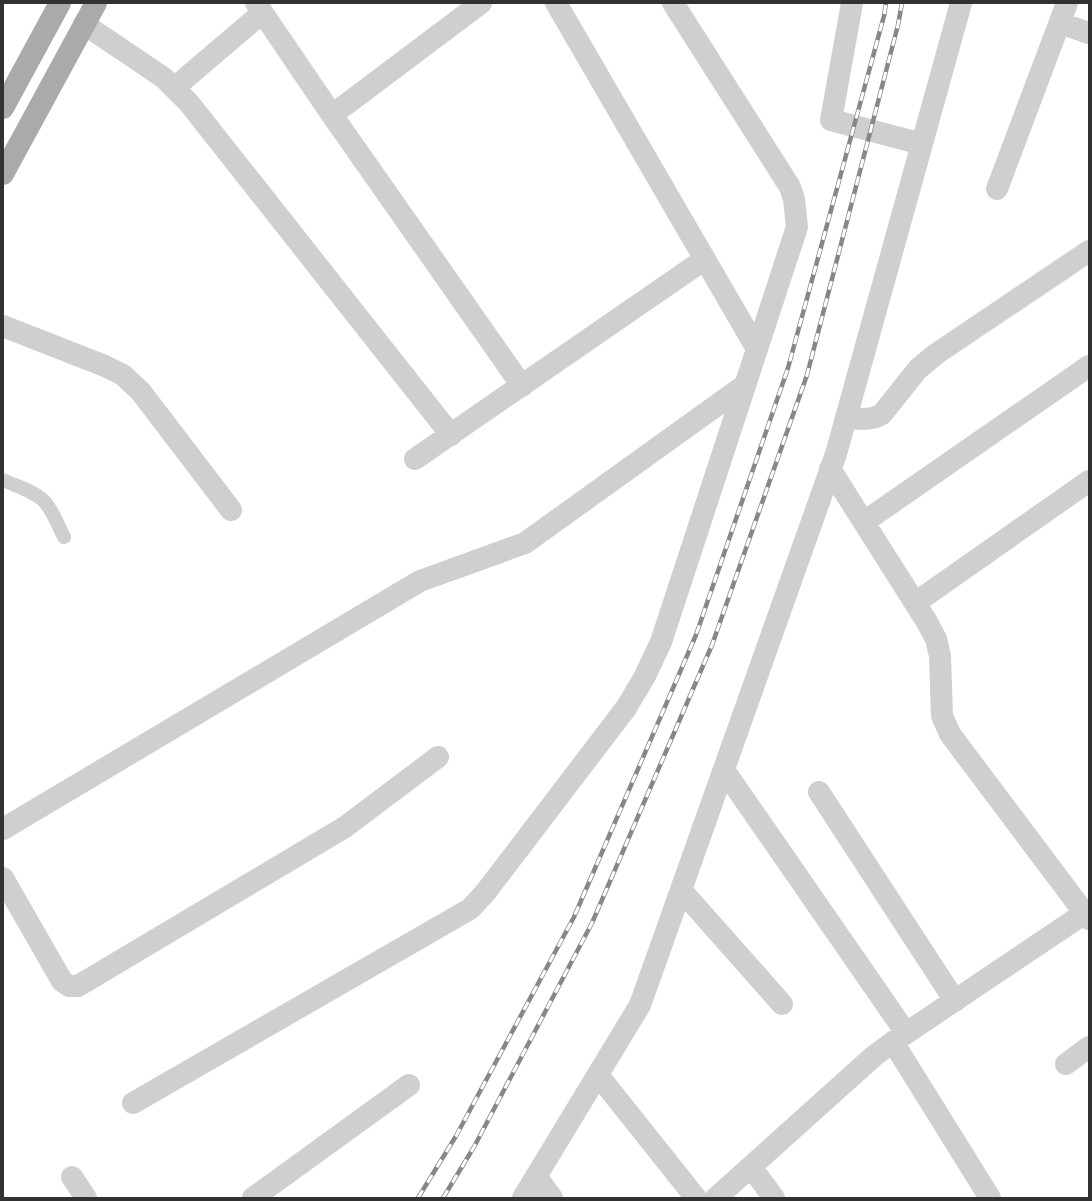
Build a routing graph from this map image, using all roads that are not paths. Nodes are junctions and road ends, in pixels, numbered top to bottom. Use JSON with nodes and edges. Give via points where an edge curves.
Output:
{"nodes":[{"id":1,"x":96,"y":3,"type":"edge"},
{"id":2,"x":481,"y":3,"type":"edge"},
{"id":3,"x":556,"y":3,"type":"edge"},
{"id":4,"x":673,"y":3,"type":"edge"},
{"id":5,"x":852,"y":3,"type":"edge"},
{"id":6,"x":962,"y":3,"type":"edge"},
{"id":7,"x":1067,"y":3,"type":"edge"},
{"id":8,"x":53,"y":6,"type":"edge"},
{"id":9,"x":259,"y":8,"type":"edge"},
{"id":10,"x":1060,"y":23,"type":"junction"},
{"id":11,"x":84,"y":24,"type":"junction"},
{"id":12,"x":1089,"y":33,"type":"edge"},
{"id":13,"x":174,"y":88,"type":"junction"},
{"id":14,"x":3,"y":108,"type":"edge"},
{"id":15,"x":332,"y":115,"type":"junction"},
{"id":16,"x":922,"y":144,"type":"junction"},
{"id":17,"x":3,"y":174,"type":"edge"},
{"id":18,"x":997,"y":189,"type":"dead end"},
{"id":19,"x":1089,"y":251,"type":"edge"},
{"id":20,"x":705,"y":259,"type":"junction"},
{"id":21,"x":3,"y":326,"type":"edge"},
{"id":22,"x":757,"y":349,"type":"junction"},
{"id":23,"x":1089,"y":366,"type":"edge"},
{"id":24,"x":746,"y":385,"type":"junction"},
{"id":25,"x":522,"y":386,"type":"junction"},
{"id":26,"x":846,"y":417,"type":"junction"},
{"id":27,"x":451,"y":435,"type":"junction"},
{"id":28,"x":415,"y":459,"type":"dead end"},
{"id":29,"x":830,"y":469,"type":"junction"},
{"id":30,"x":3,"y":480,"type":"edge"},
{"id":31,"x":1089,"y":481,"type":"edge"},
{"id":32,"x":231,"y":510,"type":"dead end"},
{"id":33,"x":864,"y":522,"type":"junction"},
{"id":34,"x":64,"y":537,"type":"dead end"},
{"id":35,"x":915,"y":603,"type":"junction"},
{"id":36,"x":438,"y":757,"type":"dead end"},
{"id":37,"x":724,"y":770,"type":"junction"},
{"id":38,"x":819,"y":792,"type":"dead end"},
{"id":39,"x":3,"y":829,"type":"edge"},
{"id":40,"x":3,"y":878,"type":"edge"},
{"id":41,"x":681,"y":890,"type":"junction"},
{"id":42,"x":1087,"y":916,"type":"edge"},
{"id":43,"x":955,"y":1001,"type":"junction"},
{"id":44,"x":782,"y":1004,"type":"dead end"},
{"id":45,"x":900,"y":1038,"type":"junction"},
{"id":46,"x":1089,"y":1047,"type":"edge"},
{"id":47,"x":1066,"y":1064,"type":"dead end"},
{"id":48,"x":598,"y":1075,"type":"junction"},
{"id":49,"x":408,"y":1085,"type":"dead end"},
{"id":50,"x":133,"y":1103,"type":"dead end"},
{"id":51,"x":751,"y":1167,"type":"junction"},
{"id":52,"x":536,"y":1176,"type":"junction"},
{"id":53,"x":72,"y":1177,"type":"dead end"},
{"id":54,"x":86,"y":1198,"type":"edge"},
{"id":55,"x":253,"y":1198,"type":"edge"},
{"id":56,"x":523,"y":1198,"type":"edge"},
{"id":57,"x":552,"y":1198,"type":"edge"},
{"id":58,"x":696,"y":1198,"type":"edge"},
{"id":59,"x":716,"y":1198,"type":"edge"},
{"id":60,"x":774,"y":1198,"type":"edge"},
{"id":61,"x":990,"y":1198,"type":"edge"}],
"edges":[{"from":1,"to":11,"type":"main road"},
{"from":2,"to":15,"type":"street"},
{"from":3,"to":20,"type":"street"},
{"from":4,"to":22,"type":"street","via":[[790,187],[794,199],[797,227]]},
{"from":5,"to":16,"type":"street","via":[[831,120]]},
{"from":6,"to":16,"type":"street"},
{"from":7,"to":10,"type":"street"},
{"from":8,"to":14,"type":"main road"},
{"from":9,"to":13,"type":"street"},
{"from":9,"to":15,"type":"street"},
{"from":10,"to":12,"type":"street"},
{"from":10,"to":18,"type":"street"},
{"from":11,"to":13,"type":"street","via":[[164,78]]},
{"from":11,"to":17,"type":"main road"},
{"from":13,"to":27,"type":"street","via":[[190,103]]},
{"from":15,"to":25,"type":"street"},
{"from":16,"to":26,"type":"street"},
{"from":19,"to":26,"type":"street","via":[[918,368],[882,414],[875,419]]},
{"from":20,"to":22,"type":"street"},
{"from":20,"to":25,"type":"street"},
{"from":21,"to":32,"type":"street","via":[[123,375],[141,392]]},
{"from":22,"to":24,"type":"street"},
{"from":23,"to":33,"type":"street"},
{"from":24,"to":39,"type":"street","via":[[525,543],[420,581]]},
{"from":24,"to":50,"type":"street","via":[[661,642],[645,676],[626,708],[485,894],[470,909]]},
{"from":25,"to":27,"type":"street"},
{"from":26,"to":29,"type":"street"},
{"from":27,"to":28,"type":"street"},
{"from":29,"to":33,"type":"street"},
{"from":29,"to":37,"type":"street"},
{"from":30,"to":34,"type":"lane","via":[[35,494],[44,501]]},
{"from":31,"to":35,"type":"street"},
{"from":33,"to":35,"type":"street"},
{"from":35,"to":42,"type":"street","via":[[936,639],[940,656],[942,716],[950,734]]},
{"from":36,"to":40,"type":"street","via":[[345,828],[78,986],[69,986],[62,981]]},
{"from":37,"to":41,"type":"street"},
{"from":37,"to":45,"type":"street"},
{"from":38,"to":43,"type":"street"},
{"from":41,"to":44,"type":"street"},
{"from":41,"to":48,"type":"street","via":[[640,1005]]},
{"from":42,"to":43,"type":"street"},
{"from":43,"to":45,"type":"street"},
{"from":45,"to":51,"type":"street","via":[[874,1056]]},
{"from":45,"to":61,"type":"street"},
{"from":46,"to":47,"type":"street"},
{"from":48,"to":52,"type":"street"},
{"from":48,"to":58,"type":"street"},
{"from":49,"to":55,"type":"street"},
{"from":51,"to":59,"type":"street"},
{"from":51,"to":60,"type":"street"},
{"from":52,"to":56,"type":"street"},
{"from":52,"to":57,"type":"street"},
{"from":53,"to":54,"type":"street"}]}
